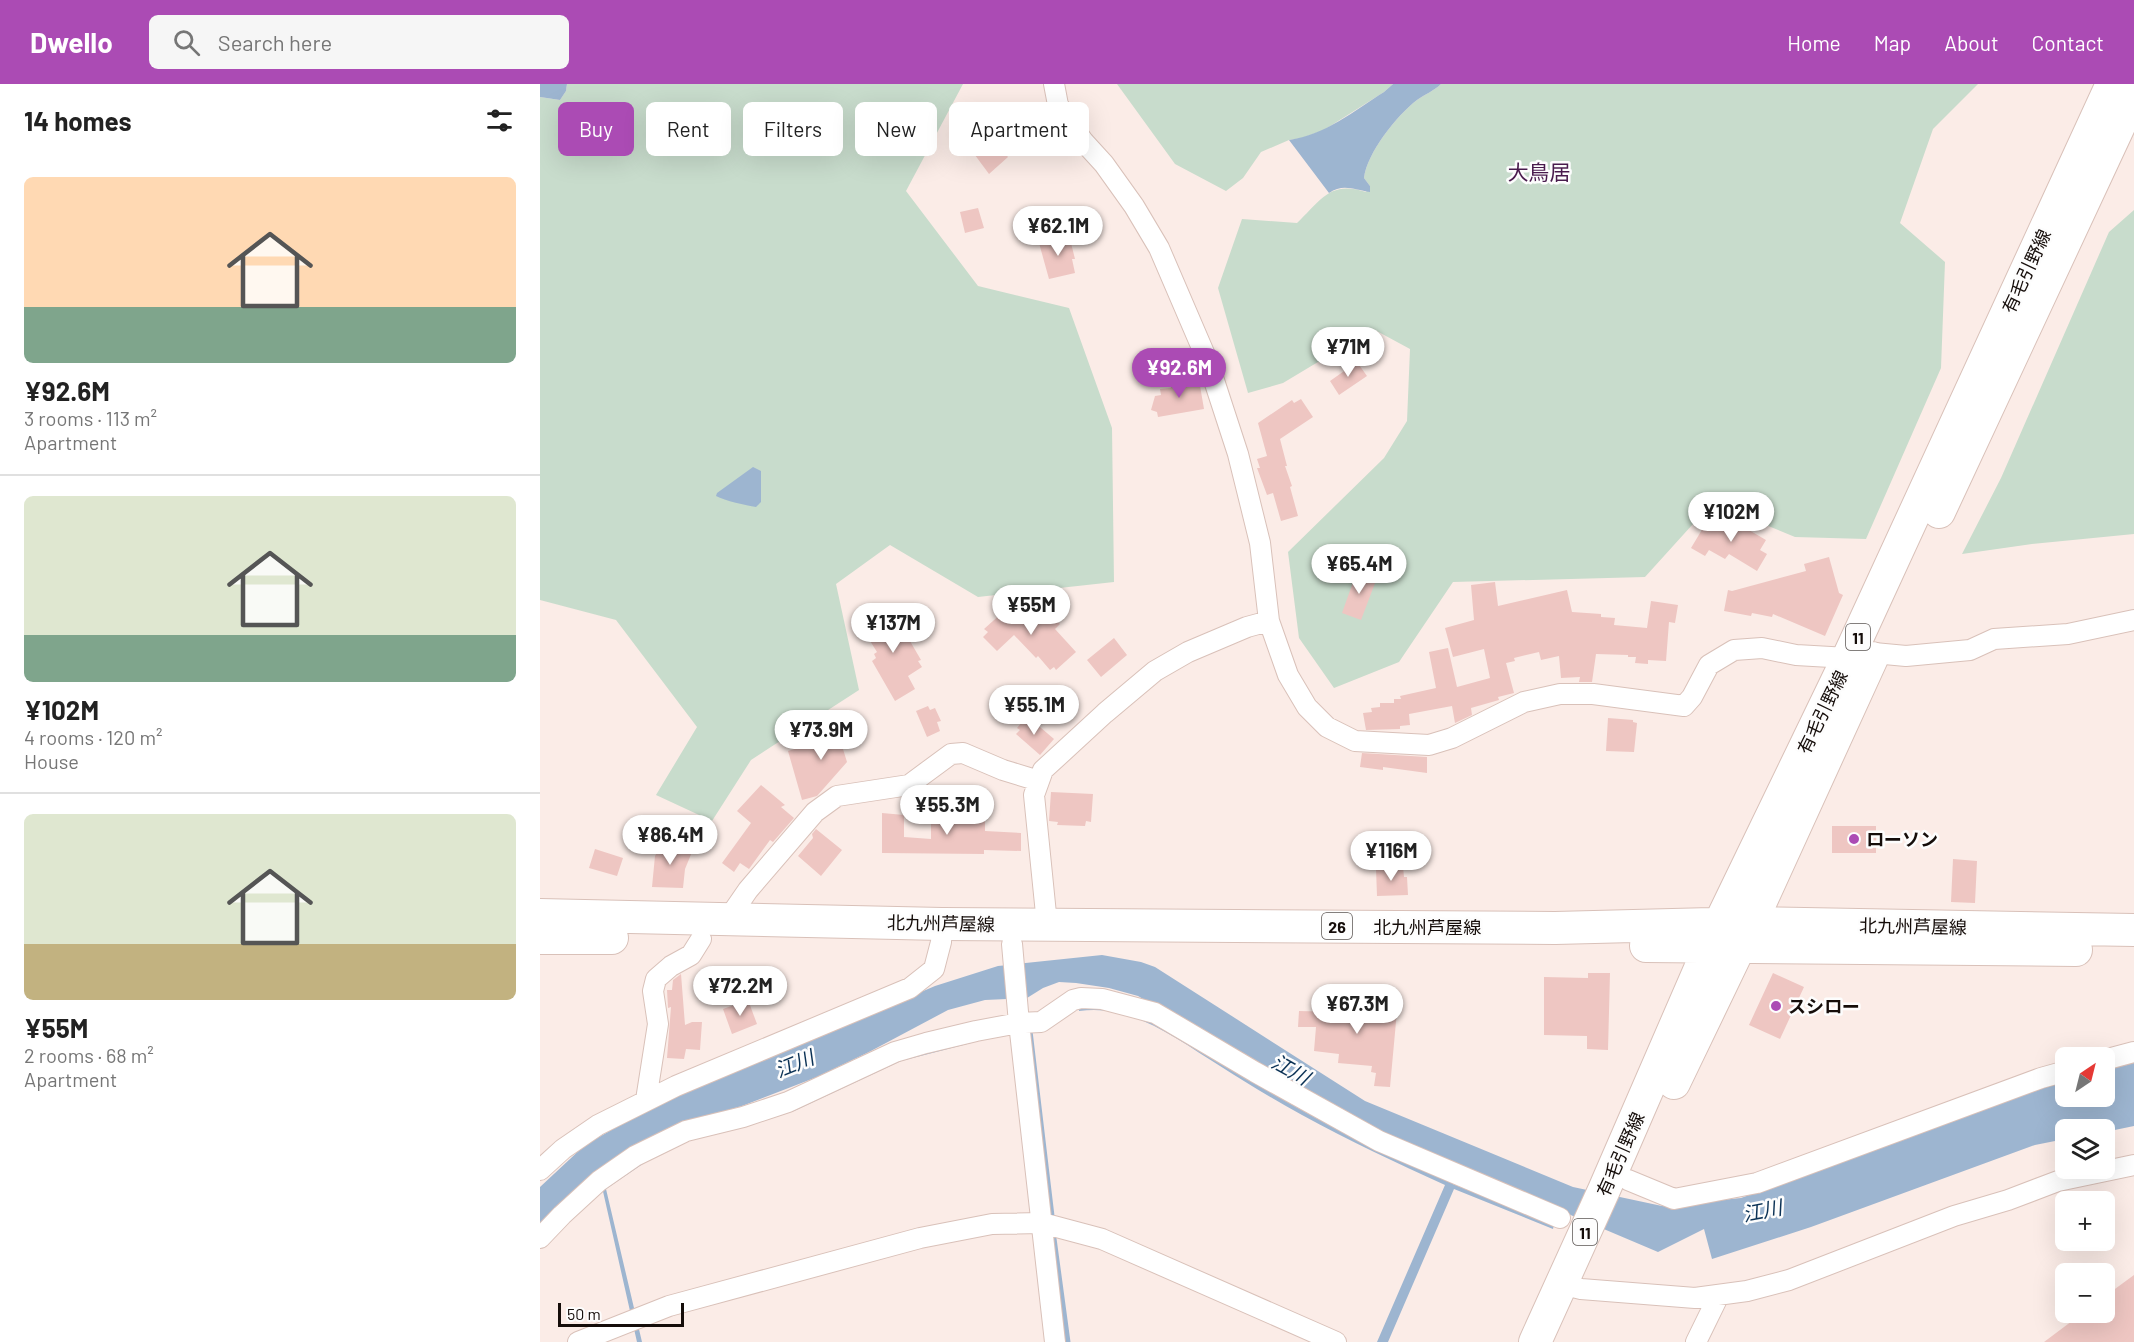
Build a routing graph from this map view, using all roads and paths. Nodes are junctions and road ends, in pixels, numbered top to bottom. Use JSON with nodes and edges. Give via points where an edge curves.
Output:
{"nodes":[{"id":1,"x":1054,"y":84,"type":"edge"},
{"id":2,"x":2112,"y":84,"type":"edge"},
{"id":3,"x":2134,"y":94,"type":"edge"},
{"id":4,"x":2134,"y":620,"type":"edge"},
{"id":5,"x":1269,"y":621,"type":"junction"},
{"id":6,"x":1861,"y":655,"type":"junction"},
{"id":7,"x":1039,"y":781,"type":"junction"},
{"id":8,"x":540,"y":915,"type":"edge"},
{"id":9,"x":728,"y":919,"type":"junction"},
{"id":10,"x":1047,"y":924,"type":"junction"},
{"id":11,"x":2134,"y":930,"type":"edge"},
{"id":12,"x":942,"y":933,"type":"junction"},
{"id":13,"x":1730,"y":936,"type":"junction"},
{"id":14,"x":540,"y":938,"type":"edge"},
{"id":15,"x":701,"y":939,"type":"junction"},
{"id":16,"x":2134,"y":951,"type":"edge"},
{"id":17,"x":1013,"y":955,"type":"junction"},
{"id":18,"x":1019,"y":1023,"type":"junction"},
{"id":19,"x":2134,"y":1052,"type":"edge"},
{"id":20,"x":2115,"y":1057,"type":"edge"},
{"id":21,"x":2055,"y":1074,"type":"edge"},
{"id":22,"x":646,"y":1100,"type":"junction"},
{"id":23,"x":2134,"y":1164,"type":"edge"},
{"id":24,"x":540,"y":1170,"type":"edge"},
{"id":25,"x":1618,"y":1188,"type":"junction"},
{"id":26,"x":1560,"y":1218,"type":"dead end"},
{"id":27,"x":1042,"y":1223,"type":"junction"},
{"id":28,"x":540,"y":1238,"type":"edge"},
{"id":29,"x":1574,"y":1281,"type":"junction"},
{"id":30,"x":1719,"y":1295,"type":"junction"},
{"id":31,"x":578,"y":1342,"type":"edge"},
{"id":32,"x":1055,"y":1342,"type":"edge"},
{"id":33,"x":1336,"y":1342,"type":"edge"},
{"id":34,"x":1534,"y":1342,"type":"edge"},
{"id":35,"x":1556,"y":1342,"type":"edge"},
{"id":36,"x":1696,"y":1342,"type":"edge"}],
"edges":[{"from":1,"to":5,"type":"street","via":[[1058,105],[1134,206],[1159,248],[1208,362],[1238,454],[1260,543]]},
{"from":2,"to":6,"type":"main road","name":"有毛引野線","number":"11"},
{"from":3,"to":6,"type":"main road","name":"有毛引野線","number":"11"},
{"from":4,"to":6,"type":"street","via":[[2068,634],[1994,639],[1970,650],[1906,656]]},
{"from":5,"to":6,"type":"street","via":[[1288,675],[1307,707],[1327,727],[1355,741],[1429,745],[1452,738],[1524,702],[1560,694],[1593,694],[1684,706],[1709,664],[1734,650],[1762,648],[1796,655]]},
{"from":5,"to":7,"type":"street","via":[[1188,652],[1155,671],[1043,770]]},
{"from":6,"to":13,"type":"main road","name":"有毛引野線","number":"11"},
{"from":7,"to":9,"type":"street","via":[[963,753],[951,754],[909,785],[837,796],[814,812]]},
{"from":7,"to":10,"type":"street","via":[[1034,795]]},
{"from":8,"to":9,"type":"main road","name":"北九州芦屋線","number":"26"},
{"from":9,"to":12,"type":"main road","name":"北九州芦屋線","number":"26"},
{"from":10,"to":12,"type":"main road","name":"北九州芦屋線","number":"26"},
{"from":10,"to":13,"type":"main road","name":"北九州芦屋線","number":"26","via":[[1543,927]]},
{"from":11,"to":13,"type":"main road","name":"北九州芦屋線","number":"26"},
{"from":12,"to":15,"type":"main road","name":"北九州芦屋線","number":"26"},
{"from":12,"to":17,"type":"main road","name":"北九州芦屋線","number":"26"},
{"from":12,"to":22,"type":"street","via":[[934,969],[910,988]]},
{"from":13,"to":16,"type":"main road","name":"北九州芦屋線","number":"26"},
{"from":13,"to":17,"type":"main road","name":"北九州芦屋線","number":"26","via":[[1555,944]]},
{"from":13,"to":25,"type":"main road","name":"有毛引野線","number":"11"},
{"from":14,"to":15,"type":"main road","name":"北九州芦屋線","number":"26"},
{"from":15,"to":22,"type":"street","via":[[691,956],[656,979],[658,1024]]},
{"from":17,"to":18,"type":"street"},
{"from":18,"to":26,"type":"street","via":[[1041,1022],[1081,998],[1155,1012],[1379,1142]]},
{"from":18,"to":27,"type":"street"},
{"from":18,"to":28,"type":"street","via":[[915,1046],[788,1102],[686,1131],[636,1156],[599,1181]]},
{"from":19,"to":20,"type":"street"},
{"from":21,"to":25,"type":"street","via":[[1757,1183],[1674,1199]]},
{"from":22,"to":24,"type":"street","via":[[598,1125]]},
{"from":23,"to":30,"type":"street","via":[[2058,1181],[1954,1216],[1789,1280]]},
{"from":25,"to":29,"type":"main road","name":"有毛引野線","number":"11"},
{"from":27,"to":31,"type":"street","via":[[992,1224],[920,1238],[669,1306]]},
{"from":27,"to":32,"type":"street"},
{"from":27,"to":33,"type":"street","via":[[1101,1239]]},
{"from":29,"to":30,"type":"street","via":[[1695,1298]]},
{"from":29,"to":34,"type":"main road","name":"有毛引野線","number":"11"},
{"from":29,"to":35,"type":"main road","name":"有毛引野線","number":"11"},
{"from":30,"to":36,"type":"street"}]}
